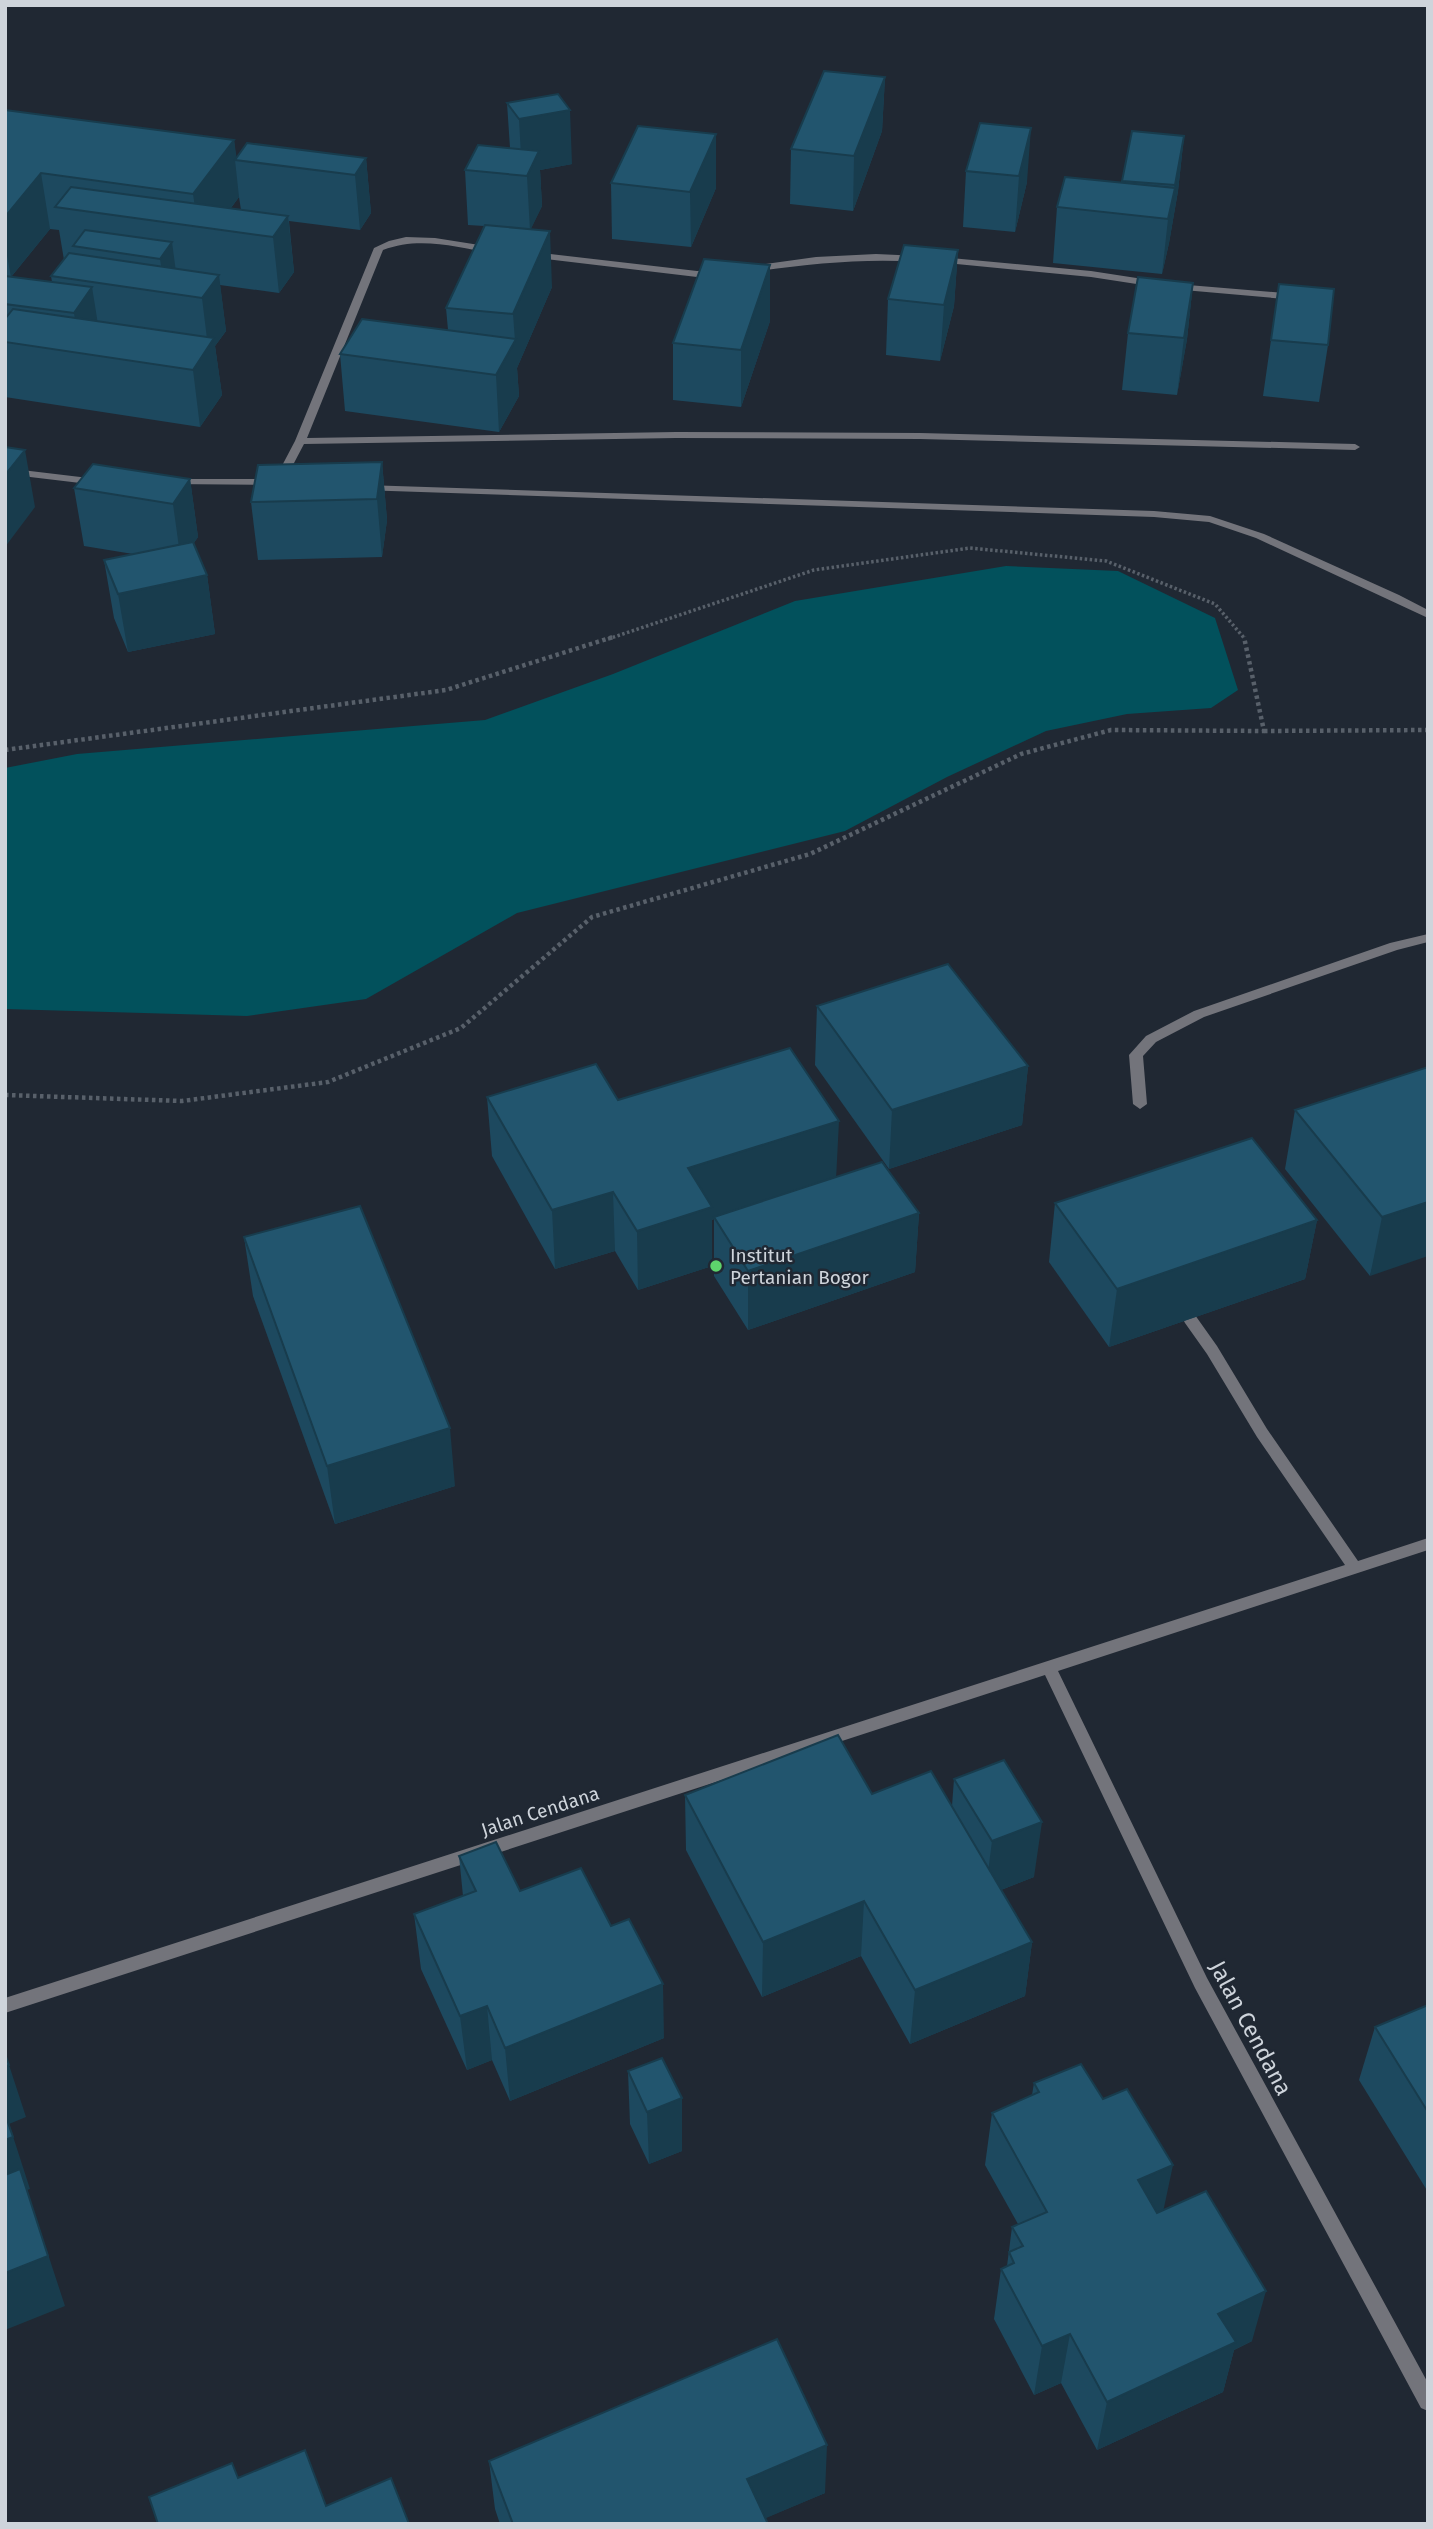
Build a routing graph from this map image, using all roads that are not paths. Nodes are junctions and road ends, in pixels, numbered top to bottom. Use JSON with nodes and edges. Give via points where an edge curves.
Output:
{"nodes":[{"id":1,"x":508,"y":252,"type":"edge"},
{"id":2,"x":522,"y":254,"type":"edge"},
{"id":3,"x":745,"y":270,"type":"edge"},
{"id":4,"x":732,"y":272,"type":"edge"},
{"id":5,"x":1311,"y":298,"type":"edge"},
{"id":6,"x":300,"y":441,"type":"junction"},
{"id":7,"x":1355,"y":447,"type":"dead end"},
{"id":8,"x":5,"y":471,"type":"edge"},
{"id":9,"x":155,"y":482,"type":"edge"},
{"id":10,"x":114,"y":483,"type":"edge"},
{"id":11,"x":351,"y":488,"type":"edge"},
{"id":12,"x":1428,"y":615,"type":"edge"},
{"id":13,"x":1428,"y":938,"type":"edge"},
{"id":14,"x":1140,"y":1104,"type":"dead end"},
{"id":15,"x":1190,"y":1319,"type":"edge"},
{"id":16,"x":1428,"y":1544,"type":"edge"},
{"id":17,"x":1355,"y":1568,"type":"junction"},
{"id":18,"x":1048,"y":1668,"type":"junction"},
{"id":19,"x":5,"y":2006,"type":"edge"},
{"id":20,"x":1428,"y":2402,"type":"edge"}],
"edges":[{"from":1,"to":6,"type":"lane","via":[[413,239],[379,248]]},
{"from":2,"to":4,"type":"lane","via":[[697,274]]},
{"from":3,"to":5,"type":"lane","via":[[876,254]]},
{"from":6,"to":7,"type":"lane","via":[[920,436]]},
{"from":6,"to":9,"type":"lane","via":[[285,482]]},
{"from":8,"to":10,"type":"lane"},
{"from":11,"to":12,"type":"lane","via":[[1140,513],[1210,520],[1260,536]]},
{"from":13,"to":14,"type":"lane","via":[[1199,1014],[1151,1039],[1136,1055]]},
{"from":15,"to":17,"type":"lane"},
{"from":16,"to":17,"type":"lane","name":"Jalan Cendana"},
{"from":17,"to":18,"type":"lane","name":"Jalan Cendana"},
{"from":18,"to":19,"type":"lane","name":"Jalan Cendana"},
{"from":18,"to":20,"type":"lane","name":"Jalan Cendana","via":[[1200,1983]]}]}
